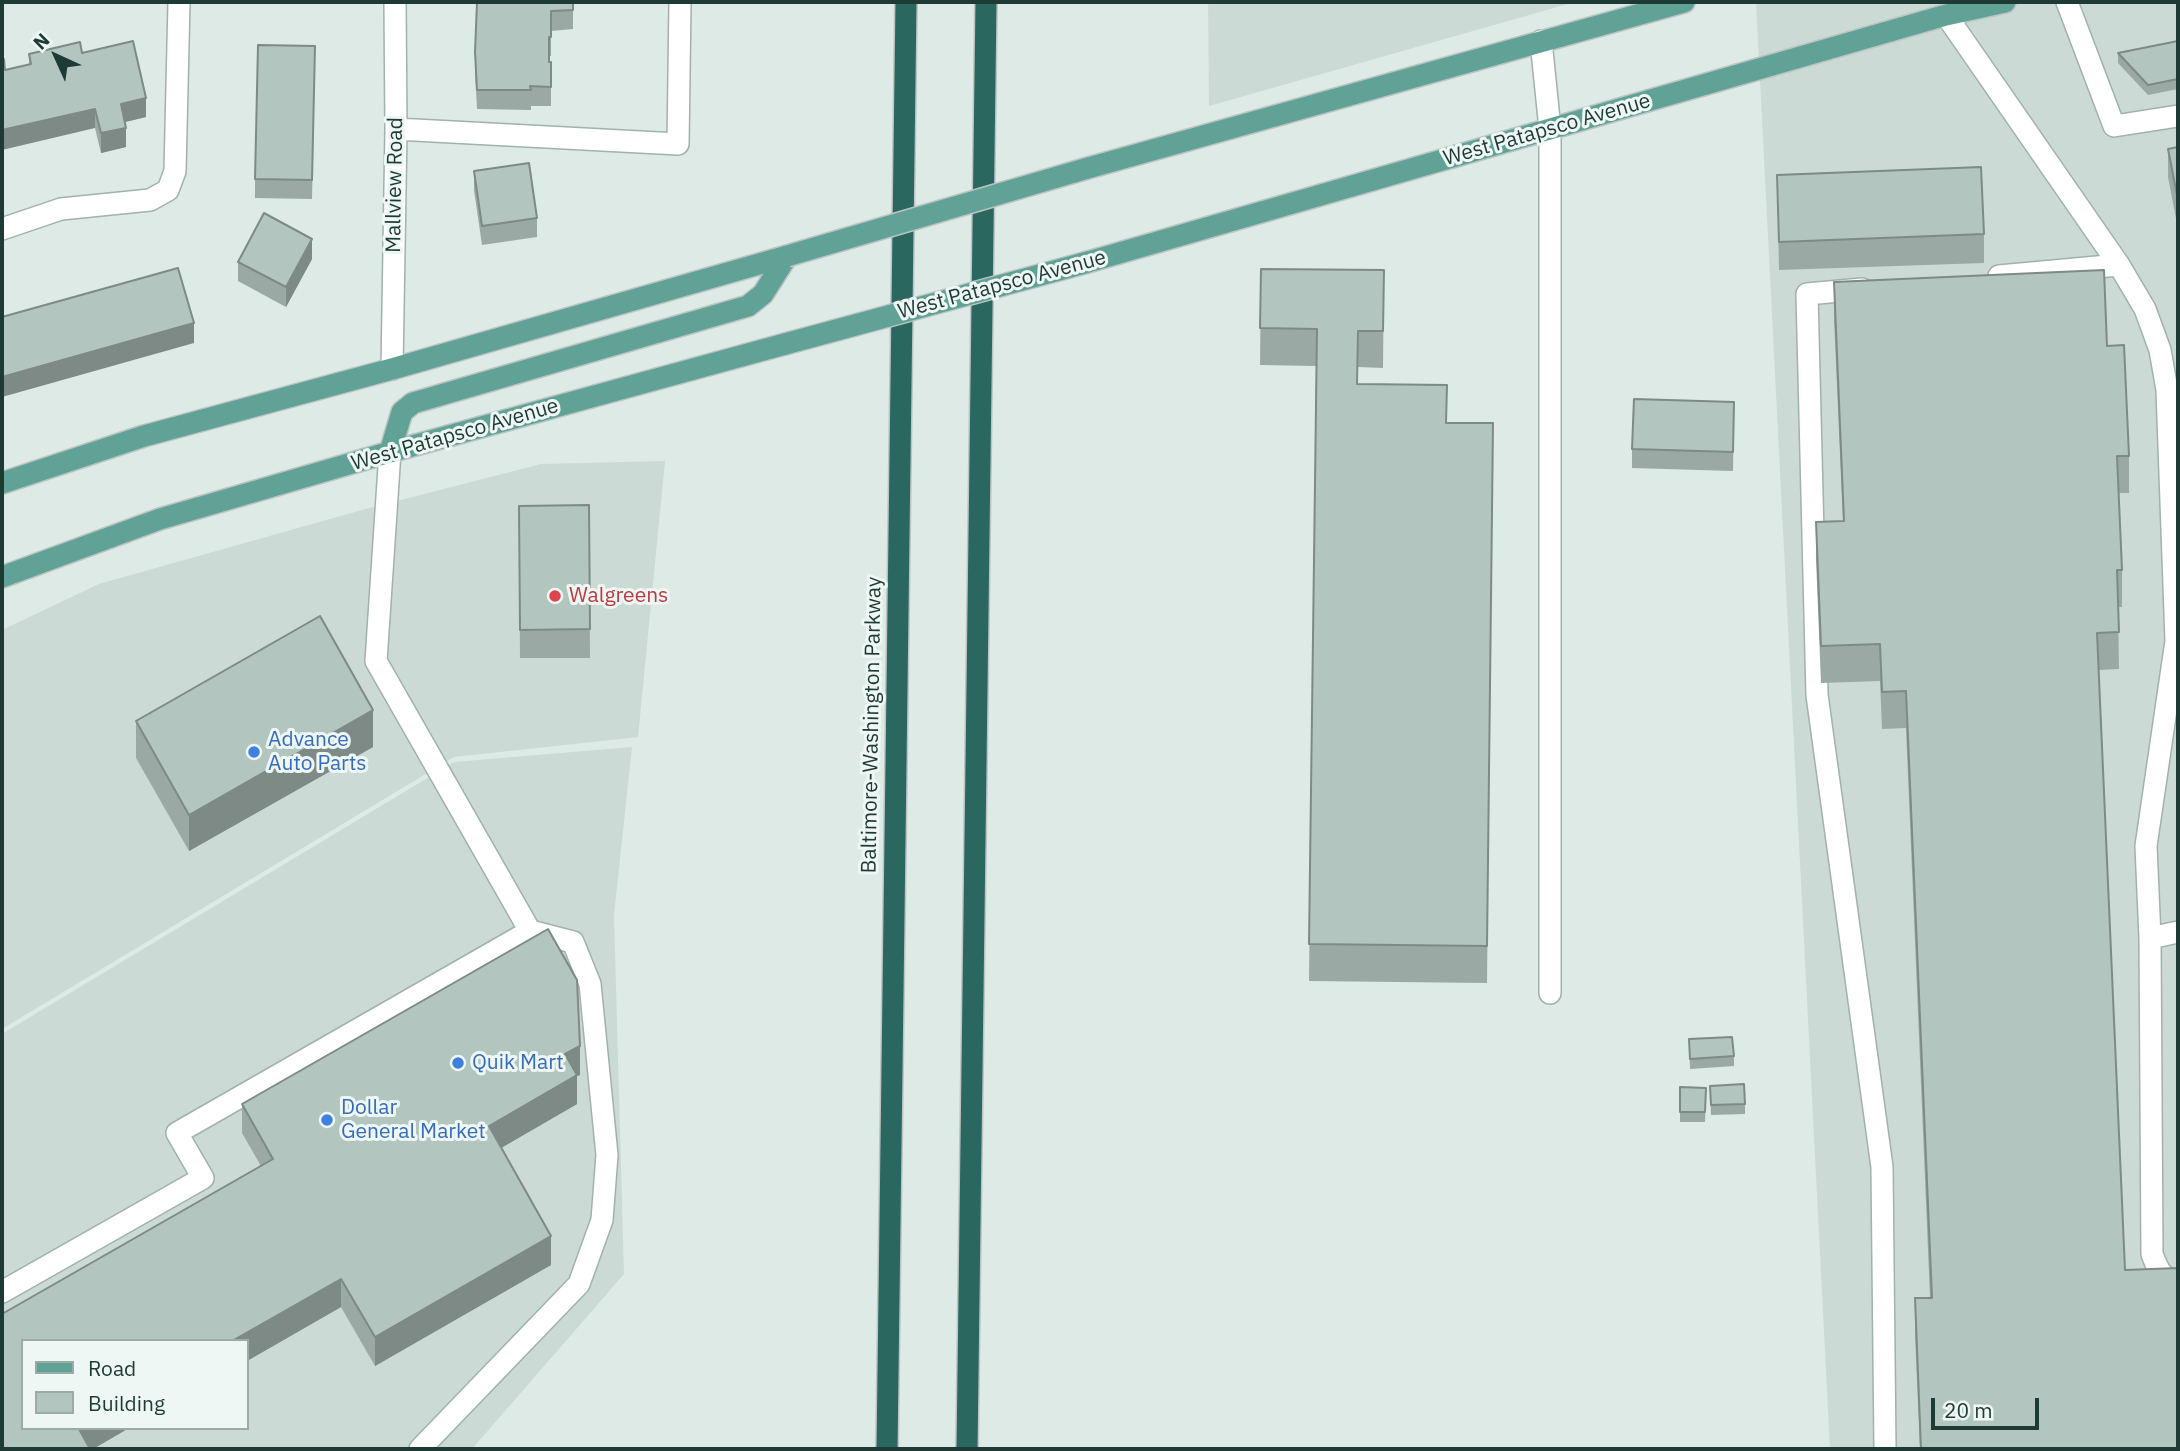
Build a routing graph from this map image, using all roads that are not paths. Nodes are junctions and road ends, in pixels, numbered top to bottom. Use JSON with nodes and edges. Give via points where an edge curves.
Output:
{"nodes":[{"id":1,"x":179,"y":2,"type":"edge"},
{"id":2,"x":395,"y":2,"type":"edge"},
{"id":3,"x":680,"y":2,"type":"edge"},
{"id":4,"x":906,"y":2,"type":"edge"},
{"id":5,"x":986,"y":2,"type":"edge"},
{"id":6,"x":1684,"y":2,"type":"edge"},
{"id":7,"x":2005,"y":2,"type":"edge"},
{"id":8,"x":2067,"y":2,"type":"edge"},
{"id":9,"x":1946,"y":15,"type":"junction"},
{"id":10,"x":1541,"y":41,"type":"junction"},
{"id":11,"x":2178,"y":116,"type":"edge"},
{"id":12,"x":397,"y":129,"type":"junction"},
{"id":13,"x":1550,"y":129,"type":"junction"},
{"id":14,"x":2,"y":229,"type":"edge"},
{"id":15,"x":787,"y":256,"type":"junction"},
{"id":16,"x":2119,"y":265,"type":"junction"},
{"id":17,"x":1983,"y":278,"type":"edge"},
{"id":18,"x":1888,"y":287,"type":"edge"},
{"id":19,"x":393,"y":369,"type":"junction"},
{"id":20,"x":390,"y":452,"type":"junction"},
{"id":21,"x":2,"y":484,"type":"edge"},
{"id":22,"x":2,"y":577,"type":"edge"},
{"id":23,"x":530,"y":931,"type":"junction"},
{"id":24,"x":2178,"y":932,"type":"edge"},
{"id":25,"x":2150,"y":937,"type":"junction"},
{"id":26,"x":1550,"y":993,"type":"dead end"},
{"id":27,"x":2178,"y":1282,"type":"edge"},
{"id":28,"x":2,"y":1292,"type":"edge"},
{"id":29,"x":420,"y":1449,"type":"edge"},
{"id":30,"x":887,"y":1449,"type":"edge"},
{"id":31,"x":967,"y":1449,"type":"edge"},
{"id":32,"x":1885,"y":1449,"type":"edge"}],
"edges":[{"from":1,"to":14,"type":"street","via":[[175,171],[168,190],[150,200],[61,209]]},
{"from":2,"to":12,"type":"street","name":"Mallview Road"},
{"from":3,"to":12,"type":"street","via":[[678,144]]},
{"from":4,"to":30,"type":"highway","name":"Baltimore-Washington Parkway"},
{"from":5,"to":31,"type":"highway"},
{"from":6,"to":10,"type":"main road"},
{"from":7,"to":9,"type":"main road","name":"West Patapsco Avenue"},
{"from":8,"to":11,"type":"street","via":[[2114,126]]},
{"from":9,"to":13,"type":"main road","name":"West Patapsco Avenue"},
{"from":9,"to":16,"type":"street"},
{"from":10,"to":13,"type":"street"},
{"from":10,"to":15,"type":"main road","bridge":true},
{"from":12,"to":19,"type":"street","name":"Mallview Road"},
{"from":13,"to":20,"type":"main road","name":"West Patapsco Avenue","bridge":true,"via":[[1088,262]]},
{"from":13,"to":26,"type":"street"},
{"from":15,"to":19,"type":"main road"},
{"from":15,"to":20,"type":"main road","via":[[763,294],[748,306],[413,403],[402,412]]},
{"from":16,"to":17,"type":"street"},
{"from":16,"to":25,"type":"street","via":[[2145,309],[2160,350],[2167,390],[2176,641],[2146,846]]},
{"from":18,"to":32,"type":"street","via":[[1807,294],[1817,695],[1882,1167]]},
{"from":19,"to":21,"type":"main road","via":[[144,436]]},
{"from":20,"to":22,"type":"main road","name":"West Patapsco Avenue","via":[[160,519]]},
{"from":20,"to":23,"type":"street","via":[[376,661]]},
{"from":23,"to":28,"type":"street","via":[[177,1133],[203,1178]]},
{"from":23,"to":29,"type":"street","via":[[573,942],[590,984],[607,1155],[601,1220],[579,1284]]},
{"from":24,"to":25,"type":"street"},
{"from":25,"to":27,"type":"street","via":[[2152,1254],[2158,1273]]}]}
